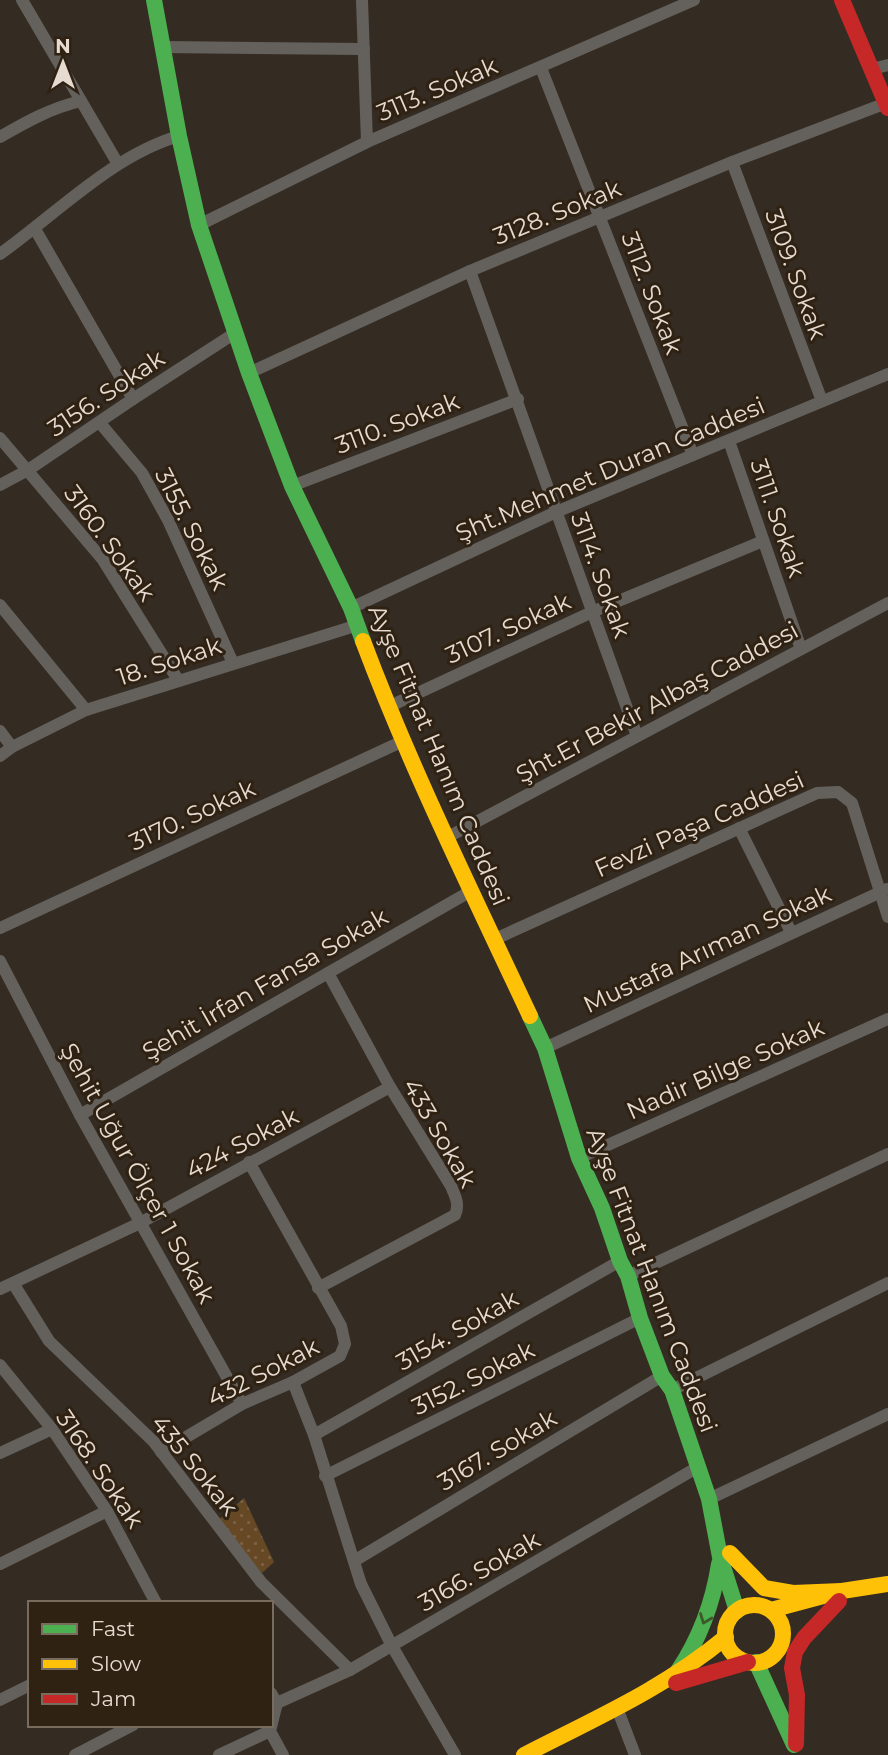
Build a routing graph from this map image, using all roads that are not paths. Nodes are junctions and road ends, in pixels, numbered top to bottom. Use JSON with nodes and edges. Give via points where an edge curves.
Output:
{"nodes":[{"id":1,"x":22,"y":0,"type":"edge"},
{"id":2,"x":154,"y":0,"type":"edge"},
{"id":3,"x":362,"y":0,"type":"edge"},
{"id":4,"x":694,"y":0,"type":"edge"},
{"id":5,"x":842,"y":0,"type":"edge"},
{"id":6,"x":161,"y":47,"type":"junction"},
{"id":7,"x":364,"y":49,"type":"junction"},
{"id":8,"x":888,"y":65,"type":"edge"},
{"id":9,"x":541,"y":68,"type":"junction"},
{"id":10,"x":872,"y":69,"type":"junction"},
{"id":11,"x":81,"y":100,"type":"junction"},
{"id":12,"x":887,"y":105,"type":"edge"},
{"id":13,"x":179,"y":135,"type":"junction"},
{"id":14,"x":0,"y":137,"type":"edge"},
{"id":15,"x":367,"y":142,"type":"junction"},
{"id":16,"x":732,"y":162,"type":"junction"},
{"id":17,"x":118,"y":164,"type":"junction"},
{"id":18,"x":600,"y":217,"type":"junction"},
{"id":19,"x":199,"y":225,"type":"junction"},
{"id":20,"x":34,"y":229,"type":"junction"},
{"id":21,"x":0,"y":254,"type":"edge"},
{"id":22,"x":470,"y":271,"type":"junction"},
{"id":23,"x":235,"y":333,"type":"junction"},
{"id":24,"x":249,"y":373,"type":"junction"},
{"id":25,"x":888,"y":374,"type":"edge"},
{"id":26,"x":133,"y":399,"type":"junction"},
{"id":27,"x":518,"y":399,"type":"junction"},
{"id":28,"x":822,"y":401,"type":"junction"},
{"id":29,"x":100,"y":423,"type":"junction"},
{"id":30,"x":0,"y":438,"type":"edge"},
{"id":31,"x":729,"y":440,"type":"junction"},
{"id":32,"x":693,"y":455,"type":"junction"},
{"id":33,"x":28,"y":470,"type":"junction"},
{"id":34,"x":0,"y":485,"type":"edge"},
{"id":35,"x":292,"y":486,"type":"junction"},
{"id":36,"x":556,"y":512,"type":"junction"},
{"id":37,"x":763,"y":541,"type":"junction"},
{"id":38,"x":888,"y":603,"type":"edge"},
{"id":39,"x":0,"y":605,"type":"edge"},
{"id":40,"x":351,"y":608,"type":"junction"},
{"id":41,"x":592,"y":612,"type":"junction"},
{"id":42,"x":358,"y":625,"type":"junction"},
{"id":43,"x":801,"y":649,"type":"junction"},
{"id":44,"x":233,"y":663,"type":"junction"},
{"id":45,"x":178,"y":680,"type":"junction"},
{"id":46,"x":388,"y":707,"type":"junction"},
{"id":47,"x":86,"y":710,"type":"junction"},
{"id":48,"x":0,"y":731,"type":"edge"},
{"id":49,"x":636,"y":736,"type":"junction"},
{"id":50,"x":403,"y":741,"type":"junction"},
{"id":51,"x":12,"y":747,"type":"junction"},
{"id":52,"x":0,"y":756,"type":"edge"},
{"id":53,"x":739,"y":828,"type":"junction"},
{"id":54,"x":446,"y":838,"type":"junction"},
{"id":55,"x":884,"y":890,"type":"edge"},
{"id":56,"x":471,"y":891,"type":"junction"},
{"id":57,"x":888,"y":916,"type":"edge"},
{"id":58,"x":0,"y":928,"type":"edge"},
{"id":59,"x":792,"y":932,"type":"junction"},
{"id":60,"x":493,"y":940,"type":"junction"},
{"id":61,"x":0,"y":961,"type":"edge"},
{"id":62,"x":328,"y":973,"type":"junction"},
{"id":63,"x":888,"y":1019,"type":"edge"},
{"id":64,"x":545,"y":1048,"type":"junction"},
{"id":65,"x":390,"y":1087,"type":"junction"},
{"id":66,"x":80,"y":1115,"type":"junction"},
{"id":67,"x":888,"y":1154,"type":"edge"},
{"id":68,"x":579,"y":1158,"type":"junction"},
{"id":69,"x":250,"y":1162,"type":"junction"},
{"id":70,"x":139,"y":1223,"type":"junction"},
{"id":71,"x":620,"y":1261,"type":"junction"},
{"id":72,"x":628,"y":1276,"type":"junction"},
{"id":73,"x":13,"y":1283,"type":"junction"},
{"id":74,"x":888,"y":1283,"type":"edge"},
{"id":75,"x":318,"y":1288,"type":"junction"},
{"id":76,"x":0,"y":1289,"type":"edge"},
{"id":77,"x":640,"y":1318,"type":"junction"},
{"id":78,"x":0,"y":1364,"type":"edge"},
{"id":79,"x":662,"y":1376,"type":"junction"},
{"id":80,"x":293,"y":1382,"type":"junction"},
{"id":81,"x":672,"y":1390,"type":"junction"},
{"id":82,"x":242,"y":1404,"type":"junction"},
{"id":83,"x":888,"y":1414,"type":"edge"},
{"id":84,"x":52,"y":1429,"type":"junction"},
{"id":85,"x":314,"y":1435,"type":"junction"},
{"id":86,"x":161,"y":1452,"type":"junction"},
{"id":87,"x":0,"y":1453,"type":"edge"},
{"id":88,"x":698,"y":1467,"type":"junction"},
{"id":89,"x":325,"y":1476,"type":"junction"},
{"id":90,"x":709,"y":1499,"type":"junction"},
{"id":91,"x":107,"y":1511,"type":"junction"},
{"id":92,"x":725,"y":1555,"type":"junction"},
{"id":93,"x":354,"y":1560,"type":"junction"},
{"id":94,"x":0,"y":1564,"type":"edge"},
{"id":95,"x":888,"y":1584,"type":"edge"},
{"id":96,"x":841,"y":1596,"type":"junction"},
{"id":97,"x":155,"y":1601,"type":"edge"},
{"id":98,"x":755,"y":1605,"type":"junction"},
{"id":99,"x":771,"y":1610,"type":"junction"},
{"id":100,"x":737,"y":1611,"type":"junction"},
{"id":101,"x":726,"y":1637,"type":"junction"},
{"id":102,"x":392,"y":1646,"type":"junction"},
{"id":103,"x":779,"y":1646,"type":"junction"},
{"id":104,"x":752,"y":1662,"type":"junction"},
{"id":105,"x":350,"y":1670,"type":"junction"},
{"id":106,"x":675,"y":1676,"type":"junction"},
{"id":107,"x":28,"y":1686,"type":"edge"},
{"id":108,"x":274,"y":1698,"type":"edge"},
{"id":109,"x":637,"y":1698,"type":"junction"},
{"id":110,"x":0,"y":1700,"type":"edge"},
{"id":111,"x":617,"y":1708,"type":"junction"},
{"id":112,"x":128,"y":1727,"type":"edge"},
{"id":113,"x":270,"y":1727,"type":"edge"},
{"id":114,"x":270,"y":1731,"type":"junction"},
{"id":115,"x":797,"y":1750,"type":"edge"},
{"id":116,"x":75,"y":1755,"type":"edge"},
{"id":117,"x":219,"y":1755,"type":"edge"},
{"id":118,"x":283,"y":1755,"type":"edge"},
{"id":119,"x":455,"y":1755,"type":"edge"},
{"id":120,"x":524,"y":1755,"type":"edge"},
{"id":121,"x":635,"y":1755,"type":"edge"}],
"edges":[{"from":1,"to":11,"type":"street"},
{"from":2,"to":6,"type":"street","name":"Ayşe Fitnat Hanım Caddesi"},
{"from":3,"to":7,"type":"street"},
{"from":4,"to":9,"type":"street","name":"3113. Sokak"},
{"from":5,"to":10,"type":"street"},
{"from":6,"to":7,"type":"street"},
{"from":6,"to":13,"type":"street","name":"Ayşe Fitnat Hanım Caddesi"},
{"from":7,"to":15,"type":"street"},
{"from":8,"to":10,"type":"street"},
{"from":9,"to":15,"type":"street","name":"3113. Sokak"},
{"from":9,"to":18,"type":"street","name":"3112. Sokak"},
{"from":10,"to":12,"type":"street"},
{"from":11,"to":14,"type":"street","via":[[30,119]]},
{"from":11,"to":17,"type":"street"},
{"from":12,"to":16,"type":"street","name":"3128. Sokak"},
{"from":13,"to":17,"type":"street","via":[[156,142]]},
{"from":13,"to":19,"type":"street","name":"Ayşe Fitnat Hanım Caddesi"},
{"from":15,"to":19,"type":"street","name":"3113. Sokak"},
{"from":16,"to":18,"type":"street","name":"3128. Sokak"},
{"from":16,"to":28,"type":"street","name":"3109. Sokak"},
{"from":17,"to":20,"type":"street"},
{"from":18,"to":22,"type":"street","name":"3128. Sokak"},
{"from":18,"to":32,"type":"street","name":"3112. Sokak"},
{"from":19,"to":23,"type":"street","name":"Ayşe Fitnat Hanım Caddesi"},
{"from":20,"to":21,"type":"street"},
{"from":20,"to":26,"type":"street"},
{"from":22,"to":24,"type":"street","name":"3128. Sokak"},
{"from":22,"to":27,"type":"street","name":"3114. Sokak"},
{"from":23,"to":24,"type":"street","name":"Ayşe Fitnat Hanım Caddesi"},
{"from":23,"to":26,"type":"street","name":"3156. Sokak"},
{"from":24,"to":35,"type":"street","name":"Ayşe Fitnat Hanım Caddesi"},
{"from":25,"to":28,"type":"street","name":"Şht.Mehmet Duran Caddesi"},
{"from":26,"to":29,"type":"street","name":"3156. Sokak"},
{"from":27,"to":35,"type":"street","name":"3110. Sokak"},
{"from":27,"to":36,"type":"street","name":"3114. Sokak"},
{"from":28,"to":31,"type":"street","name":"Şht.Mehmet Duran Caddesi"},
{"from":29,"to":33,"type":"street","name":"3156. Sokak"},
{"from":29,"to":44,"type":"street","name":"3155. Sokak","via":[[142,473]]},
{"from":30,"to":33,"type":"street","name":"3160. Sokak"},
{"from":31,"to":32,"type":"street","name":"Şht.Mehmet Duran Caddesi"},
{"from":31,"to":37,"type":"street","name":"3111. Sokak"},
{"from":32,"to":36,"type":"street","name":"Şht.Mehmet Duran Caddesi"},
{"from":33,"to":34,"type":"street","name":"3156. Sokak"},
{"from":33,"to":45,"type":"street","name":"3160. Sokak","via":[[103,560]]},
{"from":35,"to":40,"type":"street","name":"Ayşe Fitnat Hanım Caddesi"},
{"from":36,"to":40,"type":"street","name":"Şht.Mehmet Duran Caddesi"},
{"from":36,"to":41,"type":"street","name":"3114. Sokak"},
{"from":37,"to":41,"type":"street","name":"3107. Sokak"},
{"from":37,"to":43,"type":"street","name":"3111. Sokak"},
{"from":38,"to":43,"type":"street","name":"Şht.Er Bekir Albaş Caddesi"},
{"from":39,"to":47,"type":"street"},
{"from":40,"to":42,"type":"street","name":"Ayşe Fitnat Hanım Caddesi"},
{"from":41,"to":46,"type":"street","name":"3107. Sokak"},
{"from":41,"to":49,"type":"street","name":"3114. Sokak"},
{"from":42,"to":44,"type":"street","name":"18. Sokak"},
{"from":42,"to":46,"type":"street","name":"Ayşe Fitnat Hanım Caddesi"},
{"from":43,"to":49,"type":"street","name":"Şht.Er Bekir Albaş Caddesi"},
{"from":44,"to":45,"type":"street","name":"18. Sokak"},
{"from":45,"to":47,"type":"street","name":"18. Sokak"},
{"from":46,"to":50,"type":"street","name":"Ayşe Fitnat Hanım Caddesi"},
{"from":47,"to":51,"type":"street","name":"18. Sokak"},
{"from":48,"to":51,"type":"street"},
{"from":49,"to":54,"type":"street","name":"Şht.Er Bekir Albaş Caddesi"},
{"from":50,"to":54,"type":"street","name":"Ayşe Fitnat Hanım Caddesi"},
{"from":50,"to":58,"type":"street","name":"3170. Sokak"},
{"from":51,"to":52,"type":"street","name":"18. Sokak"},
{"from":53,"to":55,"type":"street","name":"Fevzi Paşa Caddesi","via":[[817,793],[838,792],[852,803]]},
{"from":53,"to":59,"type":"street"},
{"from":53,"to":60,"type":"street","name":"Fevzi Paşa Caddesi"},
{"from":54,"to":56,"type":"street","name":"Ayşe Fitnat Hanım Caddesi"},
{"from":55,"to":57,"type":"street","name":"Fevzi Paşa Caddesi"},
{"from":55,"to":59,"type":"street","name":"Mustafa Arıman Sokak"},
{"from":56,"to":60,"type":"street","name":"Ayşe Fitnat Hanım Caddesi"},
{"from":56,"to":62,"type":"street","name":"Şehit İrfan Fansa Sokak"},
{"from":59,"to":64,"type":"street","name":"Mustafa Arıman Sokak"},
{"from":60,"to":64,"type":"street","name":"Ayşe Fitnat Hanım Caddesi"},
{"from":61,"to":66,"type":"street","name":"Şehit Uğur Ölçer 1 Sokak"},
{"from":62,"to":65,"type":"street","name":"433 Sokak"},
{"from":62,"to":66,"type":"street","name":"Şehit İrfan Fansa Sokak"},
{"from":63,"to":68,"type":"street","name":"Nadir Bilge Sokak"},
{"from":64,"to":68,"type":"street","name":"Ayşe Fitnat Hanım Caddesi"},
{"from":65,"to":69,"type":"street","name":"424 Sokak"},
{"from":65,"to":75,"type":"street","name":"433 Sokak","via":[[450,1186],[457,1210]]},
{"from":66,"to":70,"type":"street","name":"Şehit Uğur Ölçer 1 Sokak"},
{"from":67,"to":72,"type":"street"},
{"from":68,"to":71,"type":"street","name":"Ayşe Fitnat Hanım Caddesi"},
{"from":69,"to":70,"type":"street","name":"424 Sokak"},
{"from":69,"to":75,"type":"street","name":"432 Sokak"},
{"from":70,"to":73,"type":"street","name":"424 Sokak"},
{"from":70,"to":82,"type":"street","name":"Şehit Uğur Ölçer 1 Sokak"},
{"from":71,"to":72,"type":"street","name":"Ayşe Fitnat Hanım Caddesi"},
{"from":71,"to":85,"type":"street","name":"3154. Sokak"},
{"from":72,"to":77,"type":"street","name":"Ayşe Fitnat Hanım Caddesi"},
{"from":73,"to":76,"type":"street","name":"424 Sokak"},
{"from":73,"to":86,"type":"street","name":"435 Sokak","via":[[49,1341]]},
{"from":74,"to":81,"type":"street"},
{"from":75,"to":80,"type":"street","name":"432 Sokak","via":[[341,1326],[345,1344],[340,1356]]},
{"from":77,"to":79,"type":"street","name":"Ayşe Fitnat Hanım Caddesi"},
{"from":77,"to":89,"type":"street","name":"3152. Sokak"},
{"from":78,"to":84,"type":"street","name":"3168. Sokak"},
{"from":79,"to":81,"type":"street","name":"Ayşe Fitnat Hanım Caddesi"},
{"from":79,"to":93,"type":"street","name":"3167. Sokak"},
{"from":80,"to":82,"type":"street","name":"432 Sokak"},
{"from":80,"to":85,"type":"street"},
{"from":81,"to":88,"type":"street","name":"Ayşe Fitnat Hanım Caddesi"},
{"from":82,"to":86,"type":"street","name":"432 Sokak"},
{"from":83,"to":90,"type":"street"},
{"from":84,"to":87,"type":"street"},
{"from":84,"to":91,"type":"street","name":"3168. Sokak"},
{"from":85,"to":89,"type":"street"},
{"from":86,"to":105,"type":"street","name":"435 Sokak","via":[[261,1582]]},
{"from":88,"to":90,"type":"street","name":"Ayşe Fitnat Hanım Caddesi"},
{"from":88,"to":102,"type":"street","name":"3166. Sokak"},
{"from":89,"to":93,"type":"street"},
{"from":90,"to":92,"type":"street","name":"Ayşe Fitnat Hanım Caddesi"},
{"from":91,"to":94,"type":"street"},
{"from":91,"to":97,"type":"street","name":"3168. Sokak"},
{"from":92,"to":96,"type":"street","via":[[764,1588]]},
{"from":92,"to":98,"type":"street","name":"Ayşe Fitnat Hanım Caddesi"},
{"from":92,"to":100,"type":"street","name":"Ayşe Fitnat Hanım Caddesi"},
{"from":92,"to":106,"type":"street","one_way":true,"via":[[699,1635]]},
{"from":93,"to":102,"type":"street"},
{"from":95,"to":96,"type":"street","via":[[862,1587]]},
{"from":96,"to":99,"type":"street"},
{"from":96,"to":103,"type":"street"},
{"from":96,"to":115,"type":"street","via":[[795,1652]]},
{"from":98,"to":99,"type":"street"},
{"from":98,"to":100,"type":"street"},
{"from":99,"to":103,"type":"street","via":[[781,1623]]},
{"from":100,"to":101,"type":"street","via":[[726,1628]]},
{"from":101,"to":104,"type":"street","via":[[733,1653]]},
{"from":101,"to":106,"type":"street"},
{"from":102,"to":105,"type":"street","name":"3166. Sokak"},
{"from":102,"to":119,"type":"street"},
{"from":103,"to":104,"type":"street","via":[[764,1661]]},
{"from":103,"to":115,"type":"street"},
{"from":104,"to":109,"type":"street"},
{"from":104,"to":115,"type":"street"},
{"from":105,"to":108,"type":"street","name":"3166. Sokak"},
{"from":106,"to":109,"type":"street"},
{"from":107,"to":110,"type":"street"},
{"from":109,"to":111,"type":"street"},
{"from":111,"to":120,"type":"street"},
{"from":111,"to":121,"type":"street"},
{"from":112,"to":116,"type":"street"},
{"from":113,"to":114,"type":"street"},
{"from":114,"to":117,"type":"street"},
{"from":114,"to":118,"type":"street"}]}
